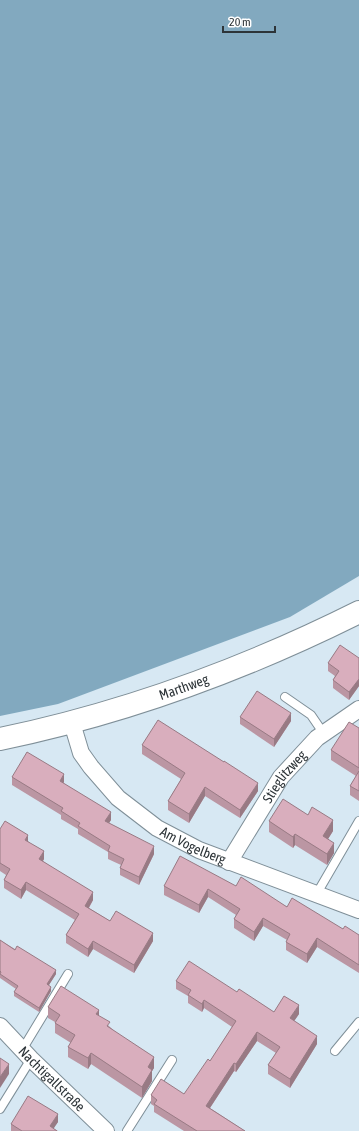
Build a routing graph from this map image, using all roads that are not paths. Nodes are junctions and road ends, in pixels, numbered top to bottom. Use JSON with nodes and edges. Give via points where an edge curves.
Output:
{"nodes":[{"id":1,"x":359,"y":612,"type":"edge"},
{"id":2,"x":285,"y":697,"type":"dead end"},
{"id":3,"x":359,"y":709,"type":"edge"},
{"id":4,"x":72,"y":723,"type":"junction"},
{"id":5,"x":324,"y":734,"type":"junction"},
{"id":6,"x":0,"y":740,"type":"edge"},
{"id":7,"x":359,"y":821,"type":"edge"},
{"id":8,"x":229,"y":862,"type":"junction"},
{"id":9,"x":316,"y":895,"type":"junction"},
{"id":10,"x":359,"y":910,"type":"edge"},
{"id":11,"x":68,"y":974,"type":"dead end"},
{"id":12,"x":359,"y":1022,"type":"edge"},
{"id":13,"x":0,"y":1026,"type":"edge"},
{"id":14,"x":335,"y":1051,"type":"dead end"},
{"id":15,"x":26,"y":1055,"type":"junction"},
{"id":16,"x":172,"y":1060,"type":"dead end"},
{"id":17,"x":0,"y":1109,"type":"edge"},
{"id":18,"x":106,"y":1131,"type":"edge"},
{"id":19,"x":127,"y":1131,"type":"edge"}],
"edges":[{"from":1,"to":4,"type":"main road","name":"Marthweg","via":[[296,642],[211,677],[124,708]]},
{"from":2,"to":5,"type":"lane","via":[[311,715]]},
{"from":3,"to":5,"type":"street","name":"Stieglitzweg"},
{"from":4,"to":6,"type":"main road","name":"Marthweg"},
{"from":4,"to":8,"type":"street","name":"Am Vogelberg","via":[[81,753],[118,798],[158,828],[199,850]]},
{"from":5,"to":8,"type":"street","name":"Stieglitzweg","via":[[317,738],[280,777]]},
{"from":7,"to":9,"type":"lane"},
{"from":8,"to":9,"type":"street","name":"Am Vogelberg"},
{"from":9,"to":10,"type":"street","name":"Am Vogelberg"},
{"from":11,"to":15,"type":"lane"},
{"from":12,"to":14,"type":"lane"},
{"from":13,"to":15,"type":"street","name":"Nachtigallstraße"},
{"from":15,"to":17,"type":"lane"},
{"from":15,"to":18,"type":"street","name":"Nachtigallstraße"},
{"from":16,"to":19,"type":"lane"}]}
